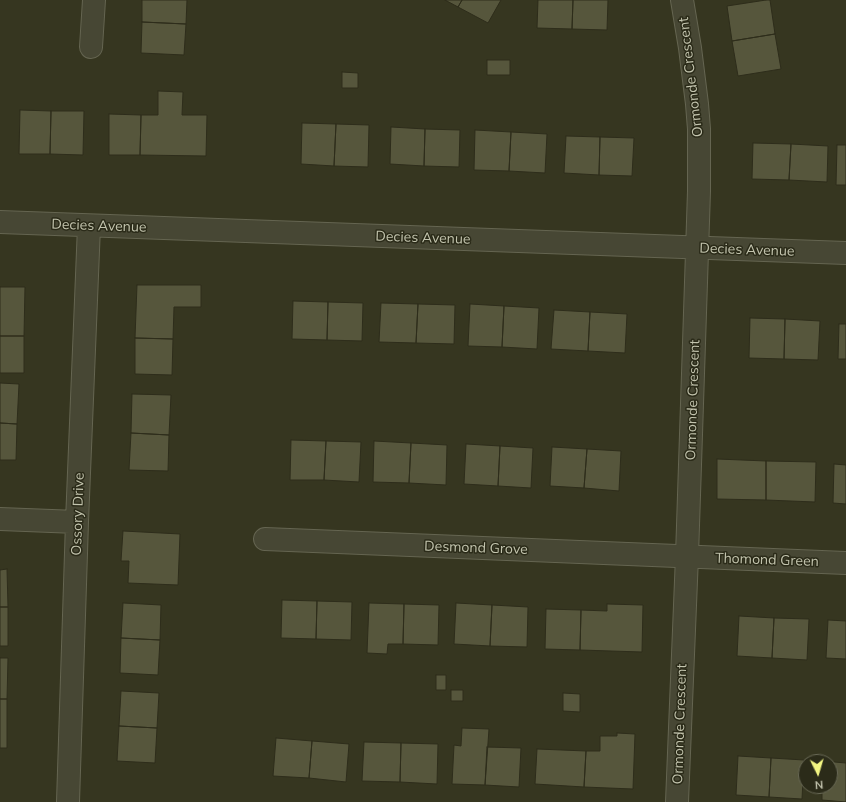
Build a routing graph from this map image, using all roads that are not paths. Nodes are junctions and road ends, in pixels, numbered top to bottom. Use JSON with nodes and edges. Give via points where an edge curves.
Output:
{"nodes":[{"id":1,"x":94,"y":0,"type":"edge"},
{"id":2,"x":682,"y":0,"type":"edge"},
{"id":3,"x":91,"y":47,"type":"dead end"},
{"id":4,"x":0,"y":222,"type":"edge"},
{"id":5,"x":89,"y":226,"type":"junction"},
{"id":6,"x":698,"y":248,"type":"junction"},
{"id":7,"x":846,"y":253,"type":"edge"},
{"id":8,"x":0,"y":519,"type":"edge"},
{"id":9,"x":77,"y":522,"type":"junction"},
{"id":10,"x":265,"y":539,"type":"dead end"},
{"id":11,"x":687,"y":556,"type":"junction"},
{"id":12,"x":846,"y":563,"type":"edge"},
{"id":13,"x":68,"y":802,"type":"edge"},
{"id":14,"x":677,"y":802,"type":"edge"}],
"edges":[{"from":1,"to":3,"type":"street"},
{"from":2,"to":6,"type":"street","name":"Ormonde Crescent","via":[[699,129]]},
{"from":4,"to":5,"type":"street","name":"Decies Avenue"},
{"from":5,"to":6,"type":"street","name":"Decies Avenue"},
{"from":5,"to":9,"type":"street","name":"Ossory Drive"},
{"from":6,"to":7,"type":"street","name":"Decies Avenue"},
{"from":6,"to":11,"type":"street","name":"Ormonde Crescent"},
{"from":8,"to":9,"type":"street"},
{"from":9,"to":13,"type":"street","name":"Ossory Drive"},
{"from":10,"to":11,"type":"street","name":"Desmond Grove"},
{"from":11,"to":12,"type":"street","name":"Thomond Green"},
{"from":11,"to":14,"type":"street","name":"Ormonde Crescent"}]}
